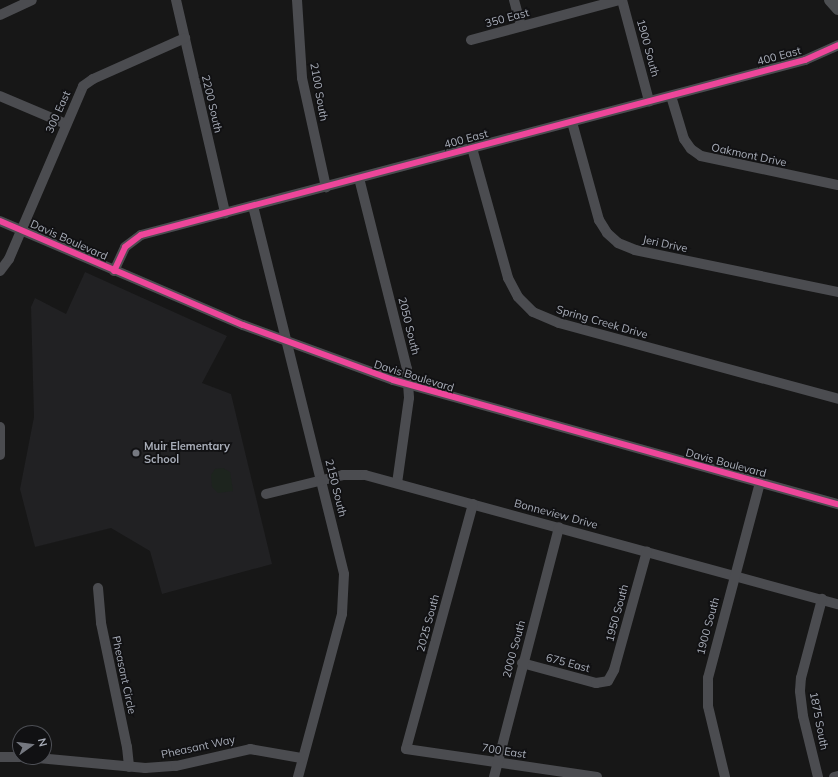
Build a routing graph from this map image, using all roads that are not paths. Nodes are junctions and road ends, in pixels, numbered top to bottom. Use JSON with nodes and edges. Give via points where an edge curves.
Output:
{"nodes":[{"id":1,"x":32,"y":0,"type":"edge"},
{"id":2,"x":176,"y":0,"type":"edge"},
{"id":3,"x":297,"y":0,"type":"edge"},
{"id":4,"x":514,"y":0,"type":"edge"},
{"id":5,"x":621,"y":0,"type":"edge"},
{"id":6,"x":830,"y":0,"type":"edge"},
{"id":7,"x":838,"y":9,"type":"edge"},
{"id":8,"x":0,"y":15,"type":"edge"},
{"id":9,"x":521,"y":26,"type":"junction"},
{"id":10,"x":185,"y":38,"type":"junction"},
{"id":11,"x":471,"y":40,"type":"dead end"},
{"id":12,"x":838,"y":45,"type":"edge"},
{"id":13,"x":0,"y":96,"type":"edge"},
{"id":14,"x":671,"y":96,"type":"junction"},
{"id":15,"x":650,"y":101,"type":"junction"},
{"id":16,"x":572,"y":122,"type":"junction"},
{"id":17,"x":66,"y":124,"type":"junction"},
{"id":18,"x":472,"y":148,"type":"junction"},
{"id":19,"x":359,"y":178,"type":"junction"},
{"id":20,"x":838,"y":185,"type":"edge"},
{"id":21,"x":326,"y":187,"type":"junction"},
{"id":22,"x":253,"y":206,"type":"junction"},
{"id":23,"x":225,"y":213,"type":"junction"},
{"id":24,"x":0,"y":221,"type":"edge"},
{"id":25,"x":21,"y":230,"type":"junction"},
{"id":26,"x":0,"y":271,"type":"edge"},
{"id":27,"x":114,"y":271,"type":"junction"},
{"id":28,"x":838,"y":292,"type":"edge"},
{"id":29,"x":288,"y":343,"type":"junction"},
{"id":30,"x":408,"y":385,"type":"junction"},
{"id":31,"x":838,"y":399,"type":"edge"},
{"id":32,"x":0,"y":427,"type":"edge"},
{"id":33,"x":0,"y":455,"type":"edge"},
{"id":34,"x":322,"y":480,"type":"junction"},
{"id":35,"x":397,"y":483,"type":"junction"},
{"id":36,"x":760,"y":483,"type":"junction"},
{"id":37,"x":266,"y":494,"type":"dead end"},
{"id":38,"x":473,"y":504,"type":"junction"},
{"id":39,"x":838,"y":504,"type":"edge"},
{"id":40,"x":559,"y":527,"type":"junction"},
{"id":41,"x":647,"y":551,"type":"junction"},
{"id":42,"x":734,"y":576,"type":"junction"},
{"id":43,"x":98,"y":588,"type":"dead end"},
{"id":44,"x":822,"y":599,"type":"junction"},
{"id":45,"x":838,"y":604,"type":"edge"},
{"id":46,"x":522,"y":663,"type":"junction"},
{"id":47,"x":608,"y":681,"type":"joint"},
{"id":48,"x":406,"y":749,"type":"joint"},
{"id":49,"x":0,"y":757,"type":"edge"},
{"id":50,"x":12,"y":757,"type":"edge"},
{"id":51,"x":301,"y":758,"type":"junction"},
{"id":52,"x":52,"y":759,"type":"edge"},
{"id":53,"x":496,"y":762,"type":"junction"},
{"id":54,"x":129,"y":767,"type":"junction"},
{"id":55,"x":838,"y":776,"type":"edge"},
{"id":56,"x":298,"y":777,"type":"edge"},
{"id":57,"x":494,"y":777,"type":"edge"},
{"id":58,"x":598,"y":777,"type":"edge"},
{"id":59,"x":725,"y":777,"type":"edge"},
{"id":60,"x":818,"y":777,"type":"edge"},
{"id":61,"x":834,"y":777,"type":"edge"}],
"edges":[{"from":1,"to":8,"type":"street"},
{"from":2,"to":10,"type":"street","name":"2200 South"},
{"from":3,"to":21,"type":"street","name":"2100 South","via":[[302,78]]},
{"from":4,"to":9,"type":"street"},
{"from":5,"to":9,"type":"street","name":"350 East"},
{"from":5,"to":15,"type":"street","name":"1900 South"},
{"from":6,"to":7,"type":"main road"},
{"from":9,"to":11,"type":"street","name":"350 East"},
{"from":10,"to":17,"type":"street","name":"300 East","via":[[89,81],[80,90]]},
{"from":10,"to":23,"type":"street","name":"2200 South"},
{"from":12,"to":14,"type":"street","name":"400 East","via":[[805,60]]},
{"from":13,"to":17,"type":"street"},
{"from":14,"to":15,"type":"street","name":"400 East"},
{"from":14,"to":20,"type":"street","name":"Oakmont Drive","via":[[684,139],[691,149],[701,156]]},
{"from":15,"to":16,"type":"street","name":"400 East"},
{"from":16,"to":18,"type":"street","name":"400 East"},
{"from":16,"to":28,"type":"street","name":"Jeri Drive","via":[[598,220],[618,243],[635,250]]},
{"from":17,"to":25,"type":"street","name":"300 East"},
{"from":18,"to":19,"type":"street","name":"400 East"},
{"from":18,"to":31,"type":"street","name":"Spring Creek Drive","via":[[508,278],[518,297],[533,312],[559,323]]},
{"from":19,"to":21,"type":"street","name":"400 East"},
{"from":19,"to":30,"type":"street","name":"2050 South","via":[[403,352]]},
{"from":21,"to":22,"type":"street","name":"400 East"},
{"from":22,"to":23,"type":"street","name":"400 East"},
{"from":22,"to":29,"type":"street","name":"2150 South"},
{"from":23,"to":27,"type":"street","name":"400 East","via":[[135,238],[125,248]]},
{"from":24,"to":25,"type":"street","name":"Davis Boulevard"},
{"from":25,"to":26,"type":"street","via":[[7,263]]},
{"from":25,"to":27,"type":"street","name":"Davis Boulevard"},
{"from":27,"to":29,"type":"street","name":"Davis Boulevard"},
{"from":29,"to":30,"type":"street","name":"Davis Boulevard"},
{"from":29,"to":34,"type":"street","name":"2150 South"},
{"from":30,"to":35,"type":"street","name":"2050 South","via":[[409,398]]},
{"from":30,"to":36,"type":"street","name":"Davis Boulevard"},
{"from":32,"to":33,"type":"street"},
{"from":34,"to":35,"type":"street","name":"Bonneview Drive","via":[[354,474]]},
{"from":34,"to":37,"type":"street","name":"Bonneview Drive"},
{"from":34,"to":51,"type":"street","name":"2150 South","via":[[343,567],[344,601]]},
{"from":35,"to":38,"type":"street","name":"Bonneview Drive"},
{"from":36,"to":39,"type":"street","name":"Davis Boulevard"},
{"from":36,"to":42,"type":"street","name":"1900 South"},
{"from":38,"to":40,"type":"street","name":"Bonneview Drive"},
{"from":38,"to":48,"type":"street","name":"2025 South"},
{"from":40,"to":41,"type":"street","name":"Bonneview Drive"},
{"from":40,"to":46,"type":"street","name":"2000 South"},
{"from":41,"to":42,"type":"street","name":"Bonneview Drive"},
{"from":41,"to":47,"type":"street","name":"1950 South","via":[[614,670]]},
{"from":42,"to":44,"type":"street","name":"Bonneview Drive"},
{"from":42,"to":59,"type":"street","name":"1900 South","via":[[708,678],[708,706]]},
{"from":43,"to":54,"type":"street","name":"Pheasant Circle","via":[[101,623],[128,747]]},
{"from":44,"to":45,"type":"street","name":"Bonneview Drive"},
{"from":44,"to":60,"type":"street","name":"1875 South","via":[[801,678],[800,691],[803,716]]},
{"from":46,"to":47,"type":"street","name":"675 East","via":[[596,683]]},
{"from":46,"to":53,"type":"street","name":"2000 South"},
{"from":48,"to":53,"type":"street","name":"700 East"},
{"from":49,"to":50,"type":"street"},
{"from":51,"to":54,"type":"street","name":"Pheasant Way","via":[[250,749],[176,766]]},
{"from":51,"to":56,"type":"street","name":"2150 South"},
{"from":52,"to":54,"type":"street","name":"Pheasant Way"},
{"from":53,"to":57,"type":"street","name":"2000 South"},
{"from":53,"to":58,"type":"street","name":"700 East"},
{"from":55,"to":61,"type":"street"}]}
